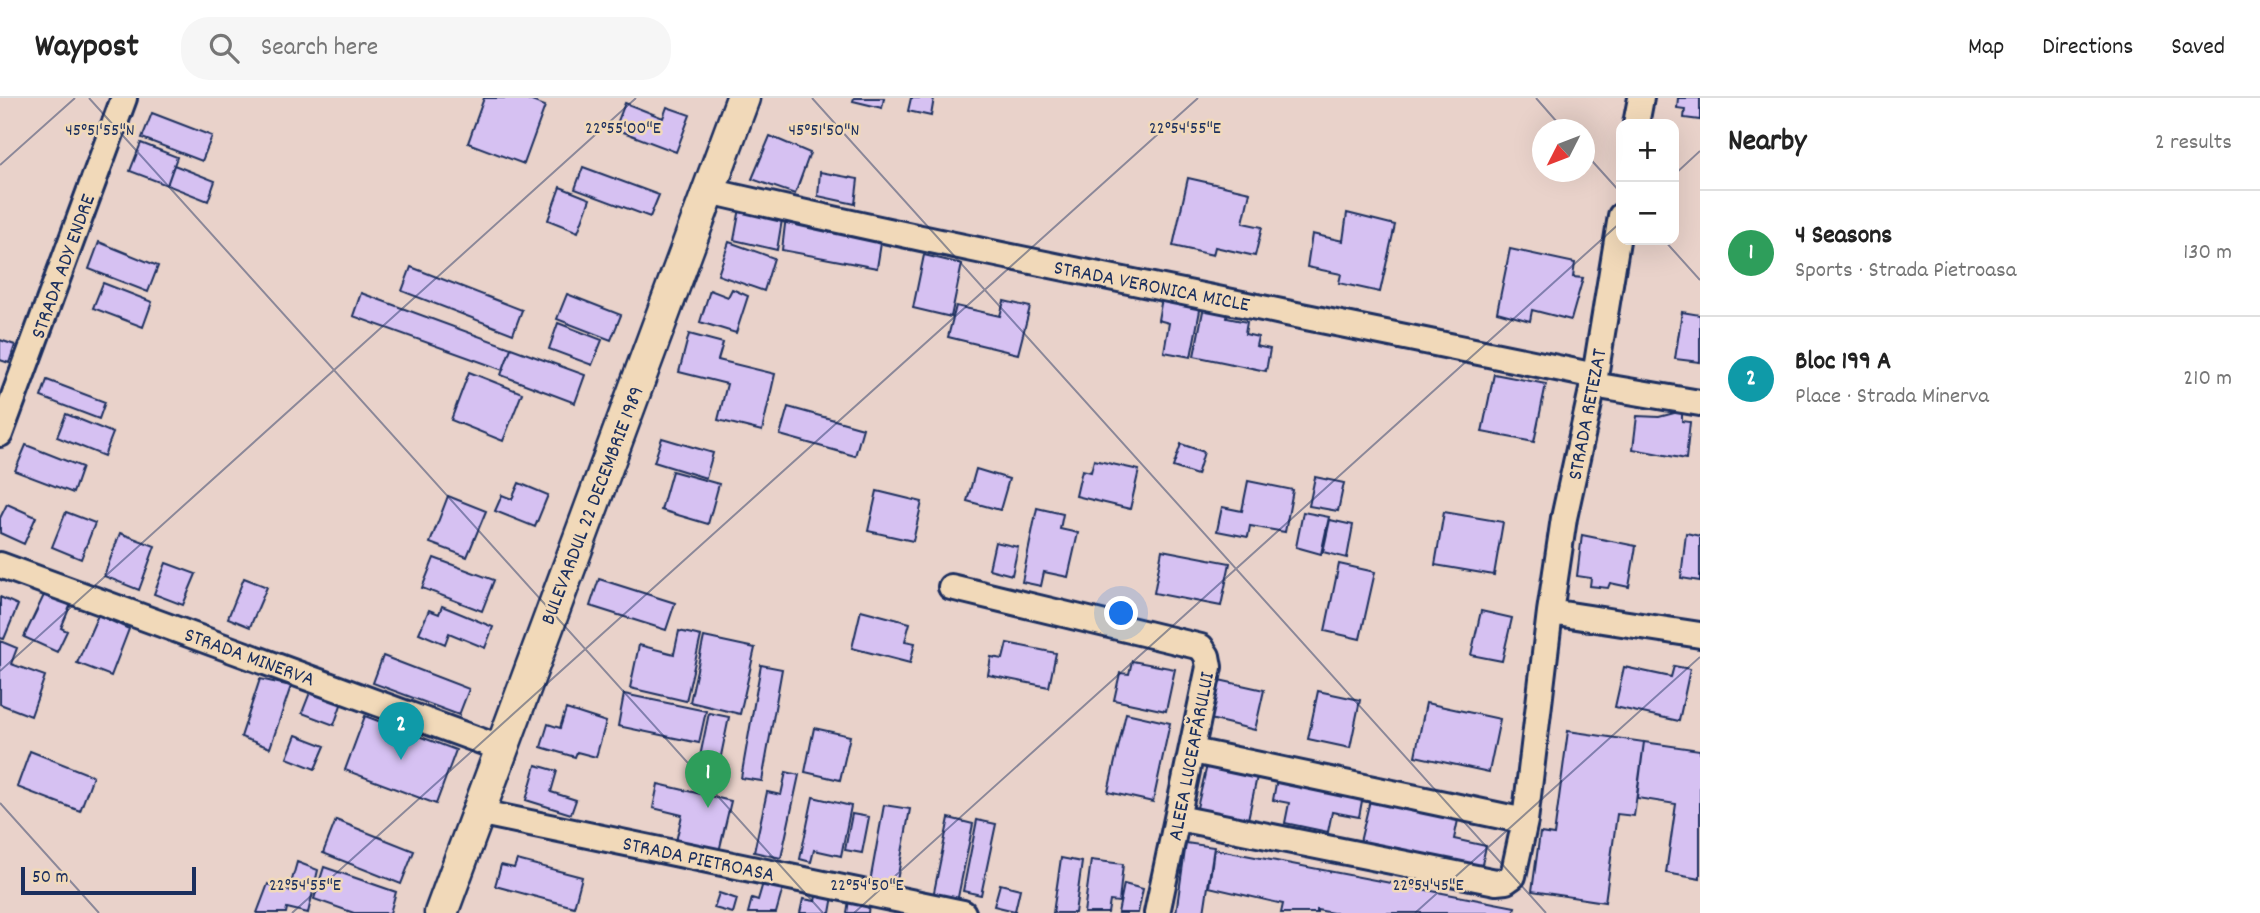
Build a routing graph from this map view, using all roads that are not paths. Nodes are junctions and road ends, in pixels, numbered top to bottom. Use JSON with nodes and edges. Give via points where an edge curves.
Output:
{"nodes":[{"id":1,"x":124,"y":98,"type":"edge"},
{"id":2,"x":743,"y":98,"type":"edge"},
{"id":3,"x":1640,"y":98,"type":"edge"},
{"id":4,"x":1637,"y":119,"type":"edge"},
{"id":5,"x":709,"y":191,"type":"junction"},
{"id":6,"x":1616,"y":245,"type":"edge"},
{"id":7,"x":1594,"y":381,"type":"junction"},
{"id":8,"x":1700,"y":403,"type":"edge"},
{"id":9,"x":0,"y":434,"type":"edge"},
{"id":10,"x":0,"y":565,"type":"edge"},
{"id":11,"x":951,"y":587,"type":"dead end"},
{"id":12,"x":1550,"y":612,"type":"junction"},
{"id":13,"x":1700,"y":635,"type":"edge"},
{"id":14,"x":500,"y":748,"type":"junction"},
{"id":15,"x":1193,"y":751,"type":"junction"},
{"id":16,"x":477,"y":812,"type":"junction"},
{"id":17,"x":1178,"y":818,"type":"junction"},
{"id":18,"x":1525,"y":821,"type":"junction"},
{"id":19,"x":441,"y":913,"type":"edge"},
{"id":20,"x":963,"y":913,"type":"edge"},
{"id":21,"x":1157,"y":913,"type":"edge"}],
"edges":[{"from":1,"to":9,"type":"street","name":"STRADA ADY ENDRE"},
{"from":2,"to":5,"type":"main road","name":"BULEVARDUL 22 DECEMBRIE 1989"},
{"from":3,"to":4,"type":"street"},
{"from":5,"to":7,"type":"street","name":"STRADA VERONICA MICLE"},
{"from":5,"to":14,"type":"main road","name":"BULEVARDUL 22 DECEMBRIE 1989"},
{"from":6,"to":7,"type":"street","name":"STRADA RETEZAT"},
{"from":7,"to":8,"type":"street","name":"STRADA VERONICA MICLE"},
{"from":7,"to":12,"type":"street","name":"STRADA RETEZAT","via":[[1564,518]]},
{"from":10,"to":14,"type":"street","name":"STRADA MINERVA"},
{"from":11,"to":15,"type":"street","name":"ALEEA LUCEAFĂRULUI","via":[[1200,647],[1209,667]]},
{"from":12,"to":13,"type":"street"},
{"from":12,"to":18,"type":"street","name":"STRADA RETEZAT"},
{"from":14,"to":16,"type":"main road","name":"BULEVARDUL 22 DECEMBRIE 1989"},
{"from":15,"to":17,"type":"street","name":"ALEEA LUCEAFĂRULUI"},
{"from":15,"to":18,"type":"street"},
{"from":16,"to":19,"type":"main road","name":"BULEVARDUL 22 DECEMBRIE 1989"},
{"from":16,"to":20,"type":"street","name":"STRADA PIETROASA"},
{"from":17,"to":18,"type":"street","name":"STRADA RETEZAT","via":[[1496,882],[1513,876]]},
{"from":17,"to":21,"type":"street","name":"ALEEA LUCEAFĂRULUI"}]}
